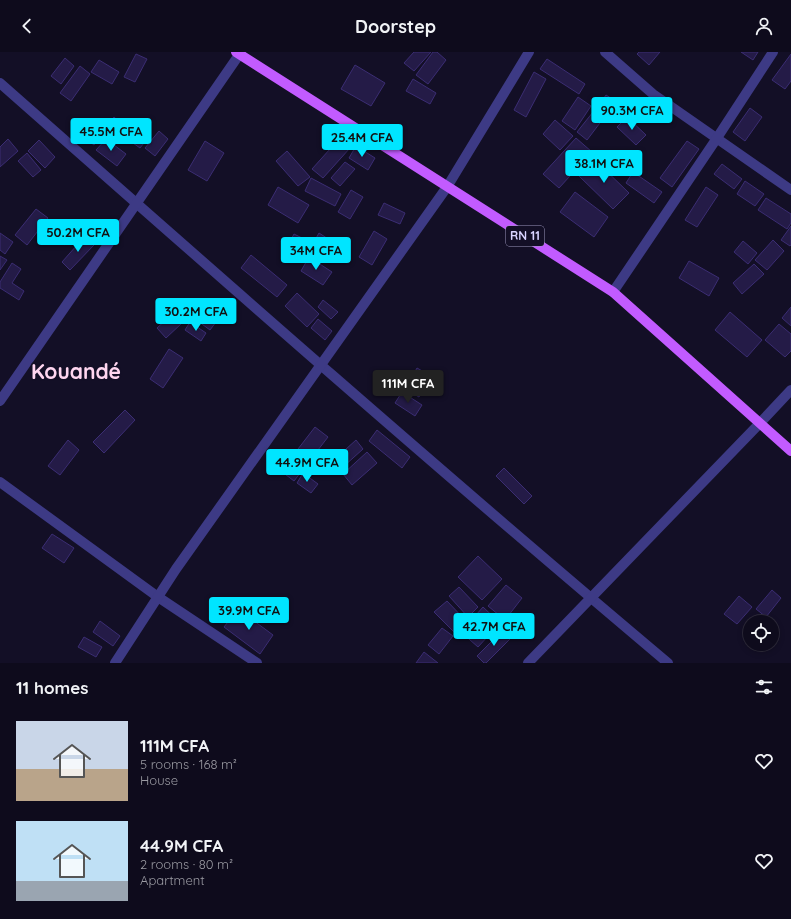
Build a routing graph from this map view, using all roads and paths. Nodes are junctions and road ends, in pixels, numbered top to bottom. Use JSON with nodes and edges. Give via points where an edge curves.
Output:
{"nodes":[{"id":1,"x":529,"y":52,"type":"edge"},
{"id":2,"x":605,"y":52,"type":"edge"},
{"id":3,"x":773,"y":52,"type":"edge"},
{"id":4,"x":239,"y":53,"type":"edge"},
{"id":5,"x":0,"y":83,"type":"edge"},
{"id":6,"x":717,"y":138,"type":"junction"},
{"id":7,"x":447,"y":186,"type":"junction"},
{"id":8,"x":791,"y":190,"type":"edge"},
{"id":9,"x":137,"y":203,"type":"junction"},
{"id":10,"x":612,"y":292,"type":"junction"},
{"id":11,"x":320,"y":365,"type":"junction"},
{"id":12,"x":791,"y":390,"type":"edge"},
{"id":13,"x":0,"y":402,"type":"edge"},
{"id":14,"x":760,"y":423,"type":"junction"},
{"id":15,"x":791,"y":451,"type":"edge"},
{"id":16,"x":0,"y":482,"type":"edge"},
{"id":17,"x":158,"y":597,"type":"junction"},
{"id":18,"x":591,"y":598,"type":"junction"},
{"id":19,"x":115,"y":663,"type":"edge"},
{"id":20,"x":258,"y":663,"type":"edge"},
{"id":21,"x":528,"y":663,"type":"edge"},
{"id":22,"x":668,"y":663,"type":"edge"}],
"edges":[{"from":1,"to":7,"type":"street"},
{"from":2,"to":6,"type":"street","via":[[653,94]]},
{"from":3,"to":6,"type":"street"},
{"from":4,"to":7,"type":"main road","number":"RN 11"},
{"from":4,"to":9,"type":"street"},
{"from":5,"to":9,"type":"street"},
{"from":6,"to":8,"type":"street"},
{"from":6,"to":10,"type":"street"},
{"from":7,"to":10,"type":"main road","number":"RN 11"},
{"from":7,"to":11,"type":"street"},
{"from":9,"to":11,"type":"street"},
{"from":9,"to":13,"type":"street"},
{"from":10,"to":14,"type":"main road","number":"RN 11"},
{"from":11,"to":17,"type":"street"},
{"from":11,"to":18,"type":"street"},
{"from":12,"to":14,"type":"street"},
{"from":14,"to":15,"type":"main road","number":"RN 11"},
{"from":14,"to":18,"type":"street"},
{"from":16,"to":17,"type":"street"},
{"from":17,"to":19,"type":"street"},
{"from":17,"to":20,"type":"street"},
{"from":18,"to":21,"type":"street"},
{"from":18,"to":22,"type":"street"}]}
